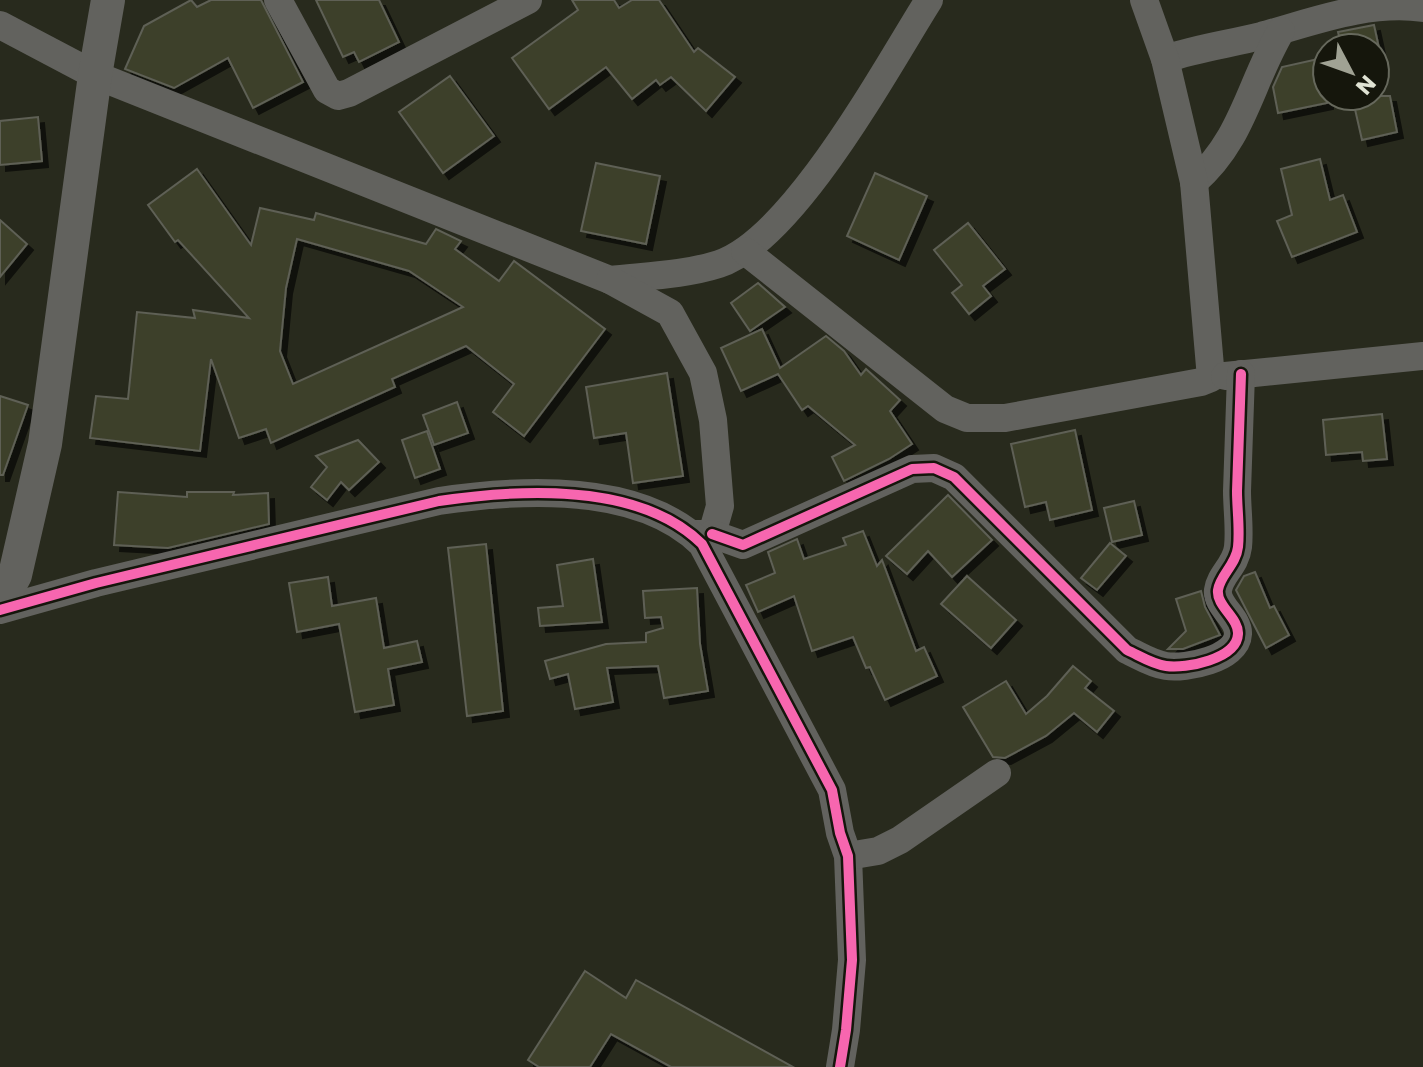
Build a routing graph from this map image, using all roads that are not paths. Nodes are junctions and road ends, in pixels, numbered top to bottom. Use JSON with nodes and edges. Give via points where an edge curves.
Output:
{"nodes":[{"id":1,"x":108,"y":0,"type":"edge"},
{"id":2,"x":278,"y":0,"type":"edge"},
{"id":3,"x":528,"y":0,"type":"edge"},
{"id":4,"x":929,"y":0,"type":"edge"},
{"id":5,"x":1144,"y":0,"type":"edge"},
{"id":6,"x":1423,"y":8,"type":"edge"},
{"id":7,"x":0,"y":25,"type":"edge"},
{"id":8,"x":1281,"y":31,"type":"junction"},
{"id":9,"x":1165,"y":59,"type":"junction"},
{"id":10,"x":95,"y":75,"type":"junction"},
{"id":11,"x":1194,"y":182,"type":"junction"},
{"id":12,"x":745,"y":251,"type":"junction"},
{"id":13,"x":610,"y":280,"type":"junction"},
{"id":14,"x":1423,"y":356,"type":"edge"},
{"id":15,"x":1241,"y":374,"type":"junction"},
{"id":16,"x":1211,"y":378,"type":"junction"},
{"id":17,"x":702,"y":534,"type":"junction"},
{"id":18,"x":0,"y":603,"type":"edge"},
{"id":19,"x":0,"y":610,"type":"edge"},
{"id":20,"x":997,"y":773,"type":"dead end"},
{"id":21,"x":848,"y":856,"type":"junction"},
{"id":22,"x":840,"y":1067,"type":"edge"}],
"edges":[{"from":1,"to":10,"type":"street"},
{"from":2,"to":3,"type":"street","via":[[327,90],[338,96]]},
{"from":4,"to":12,"type":"street","via":[[808,185]]},
{"from":5,"to":9,"type":"street"},
{"from":6,"to":8,"type":"street","via":[[1359,9]]},
{"from":7,"to":10,"type":"street"},
{"from":8,"to":9,"type":"street"},
{"from":8,"to":11,"type":"street","via":[[1235,130],[1207,172]]},
{"from":9,"to":11,"type":"street"},
{"from":10,"to":13,"type":"street"},
{"from":10,"to":18,"type":"street","via":[[45,444],[15,575]]},
{"from":11,"to":16,"type":"street"},
{"from":12,"to":13,"type":"street","via":[[719,264]]},
{"from":12,"to":16,"type":"street","via":[[945,409],[967,418],[1005,418]]},
{"from":13,"to":17,"type":"street","via":[[670,313],[703,373],[720,506]]},
{"from":14,"to":15,"type":"street"},
{"from":15,"to":16,"type":"street"},
{"from":15,"to":17,"type":"street","via":[[1239,544],[1236,560],[1218,588],[1239,629],[1233,648],[1220,657],[1168,667],[1127,650],[954,477],[934,468],[912,469],[743,545]]},
{"from":17,"to":19,"type":"street","via":[[610,499],[485,494]]},
{"from":17,"to":21,"type":"street","via":[[702,544],[832,790]]},
{"from":20,"to":21,"type":"street","via":[[900,840],[878,851]]},
{"from":21,"to":22,"type":"street","via":[[852,960]]}]}
